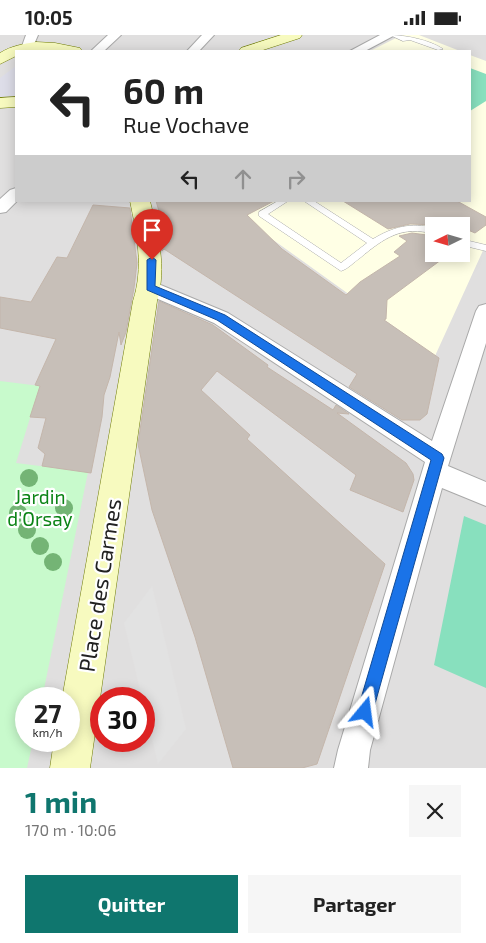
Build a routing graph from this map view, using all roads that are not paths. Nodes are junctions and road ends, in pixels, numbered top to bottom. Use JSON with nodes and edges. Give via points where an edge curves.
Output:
{"nodes":[{"id":1,"x":114,"y":35,"type":"edge"},
{"id":2,"x":208,"y":35,"type":"edge"},
{"id":3,"x":295,"y":35,"type":"edge"},
{"id":4,"x":391,"y":35,"type":"edge"},
{"id":5,"x":30,"y":40,"type":"edge"},
{"id":6,"x":440,"y":49,"type":"dead end"},
{"id":7,"x":70,"y":50,"type":"edge"},
{"id":8,"x":98,"y":50,"type":"edge"},
{"id":9,"x":194,"y":50,"type":"edge"},
{"id":10,"x":249,"y":50,"type":"edge"},
{"id":11,"x":358,"y":50,"type":"edge"},
{"id":12,"x":0,"y":60,"type":"edge"},
{"id":13,"x":15,"y":102,"type":"edge"},
{"id":14,"x":0,"y":103,"type":"edge"},
{"id":15,"x":15,"y":194,"type":"edge"},
{"id":16,"x":140,"y":202,"type":"edge"},
{"id":17,"x":282,"y":202,"type":"edge"},
{"id":18,"x":310,"y":202,"type":"edge"},
{"id":19,"x":0,"y":209,"type":"edge"},
{"id":20,"x":425,"y":228,"type":"edge"},
{"id":21,"x":374,"y":243,"type":"junction"},
{"id":22,"x":470,"y":244,"type":"edge"},
{"id":23,"x":486,"y":248,"type":"edge"},
{"id":24,"x":150,"y":288,"type":"junction"},
{"id":25,"x":486,"y":311,"type":"edge"},
{"id":26,"x":436,"y":464,"type":"junction"},
{"id":27,"x":486,"y":494,"type":"edge"},
{"id":28,"x":70,"y":768,"type":"edge"},
{"id":29,"x":351,"y":768,"type":"edge"}],
"edges":[{"from":1,"to":8,"type":"street"},
{"from":2,"to":9,"type":"street"},
{"from":3,"to":10,"type":"street"},
{"from":4,"to":6,"type":"lane"},
{"from":4,"to":11,"type":"street"},
{"from":5,"to":7,"type":"street"},
{"from":5,"to":12,"type":"street"},
{"from":13,"to":14,"type":"street"},
{"from":15,"to":19,"type":"street"},
{"from":16,"to":24,"type":"street","name":"Place des Carmes","via":[[152,260]]},
{"from":17,"to":21,"type":"lane","via":[[262,214],[341,267]]},
{"from":18,"to":21,"type":"lane"},
{"from":20,"to":21,"type":"lane","via":[[400,228]]},
{"from":22,"to":23,"type":"lane"},
{"from":24,"to":26,"type":"street","via":[[221,318]]},
{"from":24,"to":28,"type":"street","name":"Place des Carmes","via":[[145,301]]},
{"from":25,"to":26,"type":"street"},
{"from":26,"to":27,"type":"street","via":[[448,479]]},
{"from":26,"to":29,"type":"street"}]}
